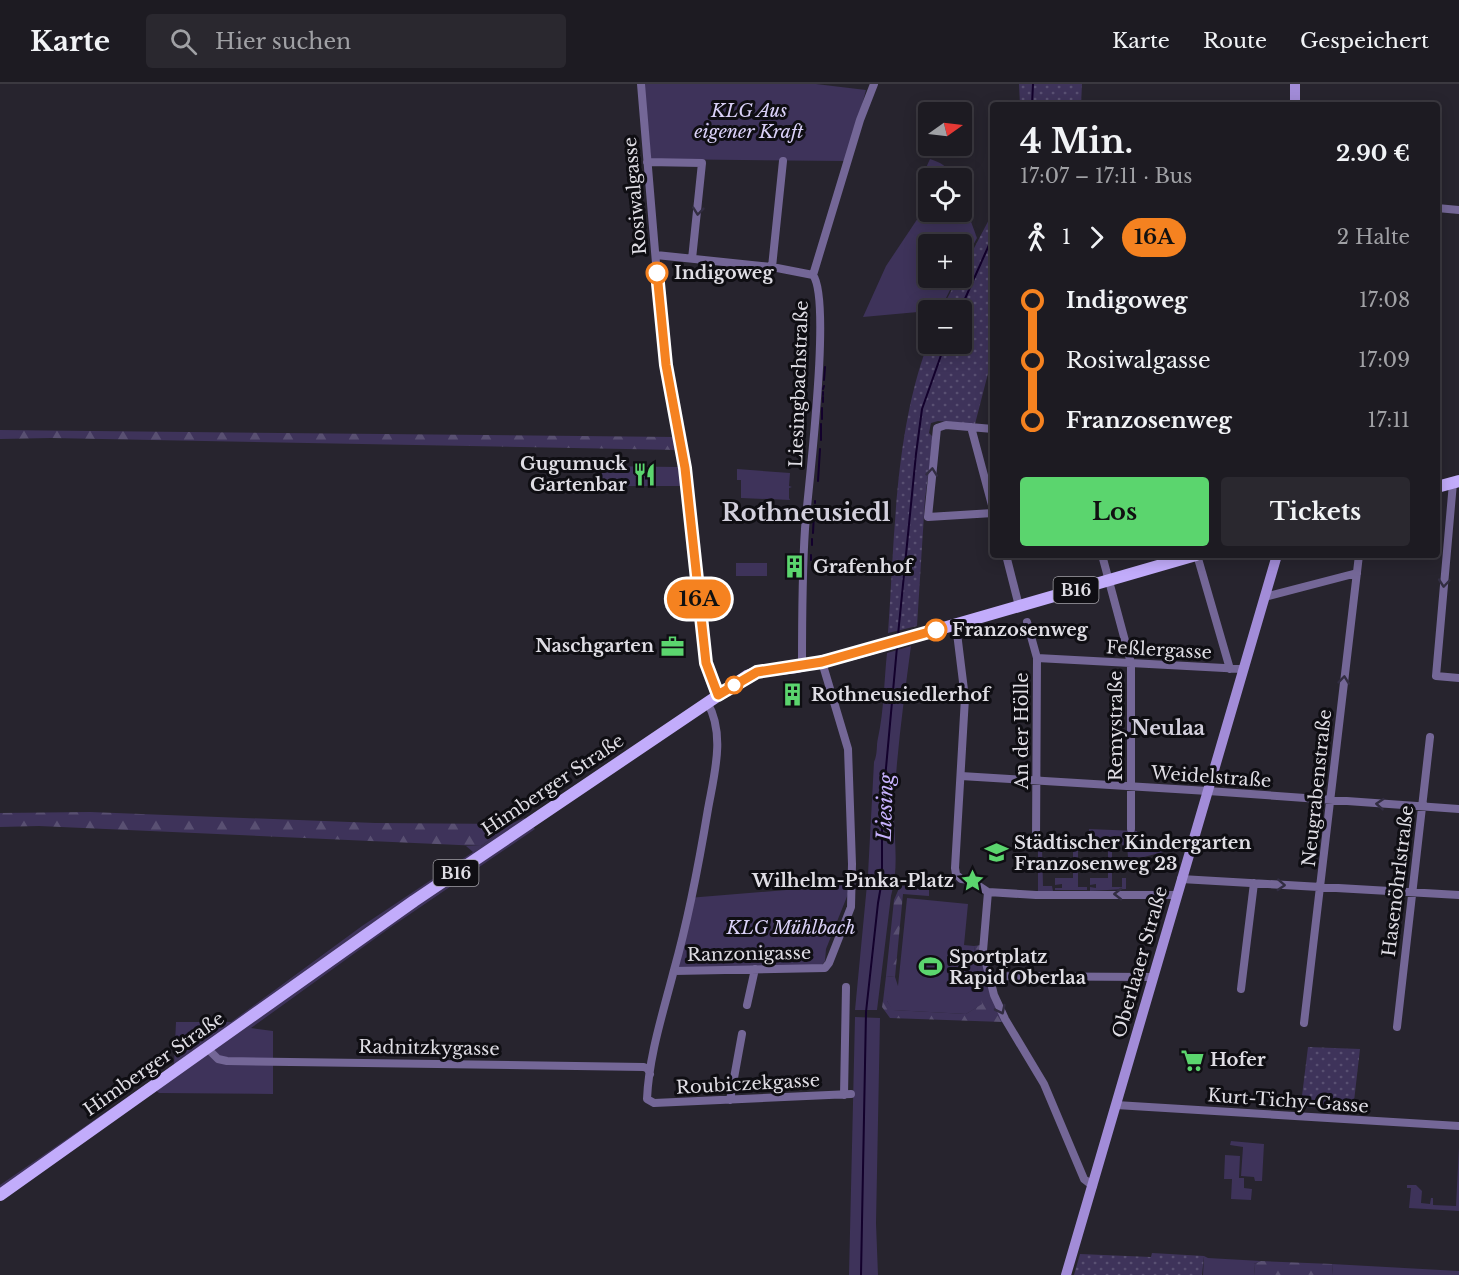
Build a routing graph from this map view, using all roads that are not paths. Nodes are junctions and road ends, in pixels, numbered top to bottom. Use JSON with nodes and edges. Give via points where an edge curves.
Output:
{"nodes":[{"id":1,"x":640,"y":84,"type":"edge"},
{"id":2,"x":874,"y":84,"type":"edge"},
{"id":3,"x":1295,"y":84,"type":"edge"},
{"id":4,"x":1295,"y":102,"type":"edge"},
{"id":5,"x":783,"y":161,"type":"dead end"},
{"id":6,"x":647,"y":162,"type":"junction"},
{"id":7,"x":1440,"y":208,"type":"edge"},
{"id":8,"x":1459,"y":210,"type":"edge"},
{"id":9,"x":656,"y":255,"type":"junction"},
{"id":10,"x":692,"y":259,"type":"junction"},
{"id":11,"x":772,"y":267,"type":"junction"},
{"id":12,"x":813,"y":274,"type":"junction"},
{"id":13,"x":970,"y":427,"type":"junction"},
{"id":14,"x":990,"y":429,"type":"edge"},
{"id":15,"x":1456,"y":482,"type":"edge"},
{"id":16,"x":1440,"y":487,"type":"edge"},
{"id":17,"x":990,"y":500,"type":"edge"},
{"id":18,"x":990,"y":511,"type":"edge"},
{"id":19,"x":1007,"y":558,"type":"edge"},
{"id":20,"x":1103,"y":558,"type":"edge"},
{"id":21,"x":1187,"y":558,"type":"edge"},
{"id":22,"x":1198,"y":558,"type":"edge"},
{"id":23,"x":1276,"y":558,"type":"edge"},
{"id":24,"x":1359,"y":558,"type":"edge"},
{"id":25,"x":1357,"y":573,"type":"junction"},
{"id":26,"x":1109,"y":581,"type":"junction"},
{"id":27,"x":1265,"y":597,"type":"junction"},
{"id":28,"x":1019,"y":606,"type":"junction"},
{"id":29,"x":1027,"y":622,"type":"dead end"},
{"id":30,"x":956,"y":625,"type":"junction"},
{"id":31,"x":1037,"y":658,"type":"junction"},
{"id":32,"x":822,"y":662,"type":"junction"},
{"id":33,"x":802,"y":663,"type":"junction"},
{"id":34,"x":1131,"y":663,"type":"junction"},
{"id":35,"x":1230,"y":669,"type":"junction"},
{"id":36,"x":1243,"y":669,"type":"junction"},
{"id":37,"x":1459,"y":678,"type":"edge"},
{"id":38,"x":718,"y":695,"type":"junction"},
{"id":39,"x":707,"y":702,"type":"junction"},
{"id":40,"x":1430,"y":737,"type":"dead end"},
{"id":41,"x":961,"y":776,"type":"junction"},
{"id":42,"x":1036,"y":781,"type":"junction"},
{"id":43,"x":1131,"y":787,"type":"junction"},
{"id":44,"x":1208,"y":791,"type":"junction"},
{"id":45,"x":1331,"y":801,"type":"junction"},
{"id":46,"x":1422,"y":806,"type":"junction"},
{"id":47,"x":1459,"y":809,"type":"edge"},
{"id":48,"x":1131,"y":829,"type":"dead end"},
{"id":49,"x":1036,"y":841,"type":"dead end"},
{"id":50,"x":1181,"y":879,"type":"junction"},
{"id":51,"x":1254,"y":883,"type":"junction"},
{"id":52,"x":1321,"y":887,"type":"junction"},
{"id":53,"x":988,"y":892,"type":"junction"},
{"id":54,"x":1411,"y":893,"type":"junction"},
{"id":55,"x":1176,"y":895,"type":"junction"},
{"id":56,"x":1459,"y":895,"type":"edge"},
{"id":57,"x":755,"y":969,"type":"junction"},
{"id":58,"x":674,"y":971,"type":"junction"},
{"id":59,"x":989,"y":976,"type":"junction"},
{"id":60,"x":1153,"y":977,"type":"junction"},
{"id":61,"x":846,"y":987,"type":"dead end"},
{"id":62,"x":1241,"y":989,"type":"dead end"},
{"id":63,"x":747,"y":1005,"type":"dead end"},
{"id":64,"x":1304,"y":1023,"type":"dead end"},
{"id":65,"x":1396,"y":1028,"type":"dead end"},
{"id":66,"x":742,"y":1034,"type":"dead end"},
{"id":67,"x":208,"y":1049,"type":"junction"},
{"id":68,"x":650,"y":1074,"type":"junction"},
{"id":69,"x":730,"y":1100,"type":"junction"},
{"id":70,"x":1116,"y":1105,"type":"junction"},
{"id":71,"x":1459,"y":1126,"type":"edge"},
{"id":72,"x":1093,"y":1186,"type":"junction"},
{"id":73,"x":0,"y":1196,"type":"edge"},
{"id":74,"x":1066,"y":1275,"type":"edge"}],
"edges":[{"from":1,"to":6,"type":"street","name":"Rosiwalgasse"},
{"from":2,"to":12,"type":"street","name":"Liesingbachstraße"},
{"from":3,"to":4,"type":"main road"},
{"from":5,"to":11,"type":"street"},
{"from":6,"to":9,"type":"street","name":"Rosiwalgasse"},
{"from":6,"to":10,"type":"street","one_way":true,"via":[[702,163]]},
{"from":7,"to":8,"type":"street"},
{"from":9,"to":10,"type":"street"},
{"from":9,"to":38,"type":"street","name":"Rosiwalgasse","via":[[663,345],[685,468],[706,663]]},
{"from":10,"to":11,"type":"street"},
{"from":11,"to":12,"type":"street"},
{"from":12,"to":33,"type":"street","name":"Liesingbachstraße","via":[[818,288],[819,343],[805,529]]},
{"from":13,"to":14,"type":"street"},
{"from":13,"to":17,"type":"street"},
{"from":18,"to":13,"type":"street","one_way":true,"via":[[928,517],[937,428]]},
{"from":15,"to":16,"type":"main road"},
{"from":15,"to":37,"type":"street","one_way":true,"via":[[1436,676]]},
{"from":19,"to":28,"type":"street"},
{"from":20,"to":26,"type":"street","name":"Remystraße"},
{"from":21,"to":26,"type":"main road","name":"Himberger Straße","number":"B16"},
{"from":22,"to":35,"type":"street"},
{"from":23,"to":27,"type":"main road","name":"Oberlaaer Straße"},
{"from":24,"to":25,"type":"street","name":"Neugrabenstraße"},
{"from":25,"to":27,"type":"street"},
{"from":45,"to":25,"type":"street","name":"Neugrabenstraße","one_way":true},
{"from":26,"to":28,"type":"main road","name":"Himberger Straße","number":"B16"},
{"from":26,"to":34,"type":"street","name":"Remystraße"},
{"from":27,"to":36,"type":"main road","name":"Oberlaaer Straße"},
{"from":28,"to":30,"type":"main road","name":"Himberger Straße","number":"B16"},
{"from":29,"to":31,"type":"street","name":"An der Hölle"},
{"from":30,"to":32,"type":"main road","name":"Himberger Straße","number":"B16"},
{"from":30,"to":41,"type":"street","via":[[965,698]]},
{"from":31,"to":34,"type":"street","name":"Feßlergasse"},
{"from":31,"to":42,"type":"street","name":"An der Hölle"},
{"from":32,"to":33,"type":"main road","name":"Himberger Straße","number":"B16"},
{"from":32,"to":57,"type":"street","name":"Ranzonigasse","via":[[849,748],[851,907],[825,968]]},
{"from":33,"to":38,"type":"main road","name":"Himberger Straße","number":"B16","via":[[757,672]]},
{"from":34,"to":35,"type":"street","name":"Feßlergasse"},
{"from":34,"to":43,"type":"street","name":"Remystraße"},
{"from":35,"to":36,"type":"street","name":"Feßlergasse"},
{"from":36,"to":44,"type":"main road","name":"Oberlaaer Straße"},
{"from":38,"to":39,"type":"main road","name":"Himberger Straße","number":"B16"},
{"from":39,"to":58,"type":"street","via":[[716,723],[717,750],[701,852]]},
{"from":39,"to":67,"type":"main road","name":"Himberger Straße","number":"B16","via":[[414,901]]},
{"from":40,"to":46,"type":"street","name":"Hasenöhrlstraße"},
{"from":41,"to":42,"type":"street","name":"Weidelstraße"},
{"from":41,"to":53,"type":"street","via":[[956,874]]},
{"from":42,"to":43,"type":"street","name":"Weidelstraße"},
{"from":42,"to":49,"type":"street","name":"An der Hölle"},
{"from":43,"to":44,"type":"street","name":"Weidelstraße"},
{"from":43,"to":48,"type":"street","name":"Remystraße"},
{"from":44,"to":45,"type":"street","name":"Weidelstraße"},
{"from":44,"to":50,"type":"main road","name":"Oberlaaer Straße"},
{"from":46,"to":45,"type":"street","name":"Weidelstraße","one_way":true},
{"from":45,"to":52,"type":"street","name":"Neugrabenstraße"},
{"from":46,"to":47,"type":"street","name":"Weidelstraße"},
{"from":46,"to":54,"type":"street","name":"Hasenöhrlstraße"},
{"from":50,"to":51,"type":"street"},
{"from":50,"to":55,"type":"main road","name":"Oberlaaer Straße"},
{"from":51,"to":52,"type":"street","one_way":true},
{"from":51,"to":62,"type":"street"},
{"from":52,"to":54,"type":"street"},
{"from":52,"to":64,"type":"street","name":"Neugrabenstraße"},
{"from":55,"to":53,"type":"street","one_way":true},
{"from":53,"to":59,"type":"street","via":[[983,951]]},
{"from":54,"to":56,"type":"street"},
{"from":54,"to":65,"type":"street","name":"Hasenöhrlstraße"},
{"from":55,"to":60,"type":"main road","name":"Oberlaaer Straße"},
{"from":57,"to":58,"type":"street","name":"Ranzonigasse"},
{"from":57,"to":63,"type":"street"},
{"from":58,"to":68,"type":"street"},
{"from":59,"to":60,"type":"street"},
{"from":59,"to":72,"type":"street","one_way":true,"via":[[1005,1019],[1044,1084],[1084,1179]]},
{"from":60,"to":70,"type":"main road","name":"Oberlaaer Straße"},
{"from":61,"to":69,"type":"street","name":"Roubiczekgasse","via":[[848,1094]]},
{"from":66,"to":69,"type":"street"},
{"from":67,"to":68,"type":"street","name":"Radnitzkygasse","via":[[218,1059],[227,1061],[644,1067]]},
{"from":67,"to":73,"type":"main road","name":"Himberger Straße","number":"B16"},
{"from":68,"to":69,"type":"street","name":"Roubiczekgasse","via":[[647,1100],[654,1103]]},
{"from":70,"to":71,"type":"street","name":"Kurt-Tichy-Gasse"},
{"from":70,"to":72,"type":"main road","name":"Oberlaaer Straße"},
{"from":72,"to":74,"type":"main road","name":"Oberlaaer Straße"}]}
